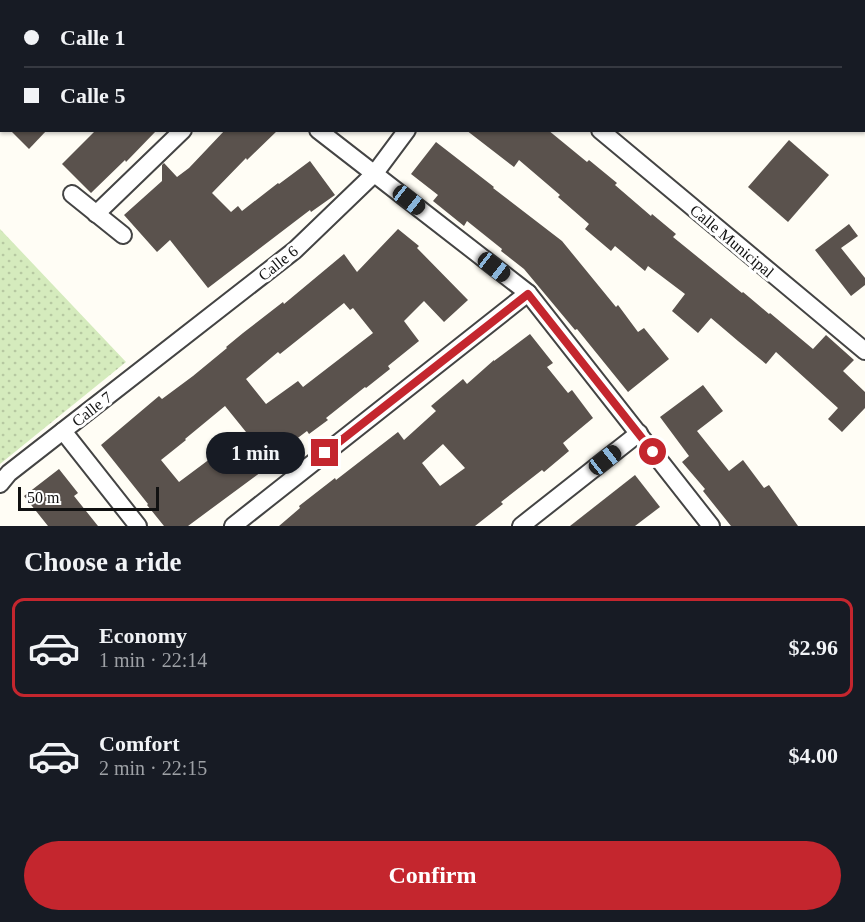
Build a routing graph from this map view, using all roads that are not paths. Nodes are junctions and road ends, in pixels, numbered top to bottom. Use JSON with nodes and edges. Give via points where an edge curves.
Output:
{"nodes":[{"id":1,"x":181,"y":132,"type":"edge"},
{"id":2,"x":321,"y":132,"type":"edge"},
{"id":3,"x":406,"y":132,"type":"edge"},
{"id":4,"x":602,"y":132,"type":"edge"},
{"id":5,"x":375,"y":173,"type":"junction"},
{"id":6,"x":72,"y":194,"type":"dead end"},
{"id":7,"x":96,"y":214,"type":"junction"},
{"id":8,"x":123,"y":235,"type":"dead end"},
{"id":9,"x":528,"y":294,"type":"junction"},
{"id":10,"x":865,"y":351,"type":"edge"},
{"id":11,"x":131,"y":378,"type":"joint"},
{"id":12,"x":63,"y":431,"type":"junction"},
{"id":13,"x":639,"y":434,"type":"junction"},
{"id":14,"x":0,"y":484,"type":"edge"},
{"id":15,"x":138,"y":526,"type":"edge"},
{"id":16,"x":232,"y":526,"type":"edge"},
{"id":17,"x":521,"y":526,"type":"edge"},
{"id":18,"x":711,"y":526,"type":"edge"}],
"edges":[{"from":1,"to":7,"type":"street"},
{"from":2,"to":5,"type":"street"},
{"from":3,"to":5,"type":"street","name":"Calle 6"},
{"from":4,"to":10,"type":"street","name":"Calle Municipal"},
{"from":5,"to":9,"type":"street"},
{"from":5,"to":11,"type":"street","name":"Calle 6","via":[[295,250]]},
{"from":6,"to":7,"type":"street"},
{"from":7,"to":8,"type":"street"},
{"from":9,"to":13,"type":"street"},
{"from":9,"to":16,"type":"street"},
{"from":11,"to":12,"type":"street","name":"Calle 7"},
{"from":12,"to":14,"type":"street"},
{"from":12,"to":15,"type":"street","name":"Calle 7"},
{"from":13,"to":17,"type":"street"},
{"from":13,"to":18,"type":"street"}]}
